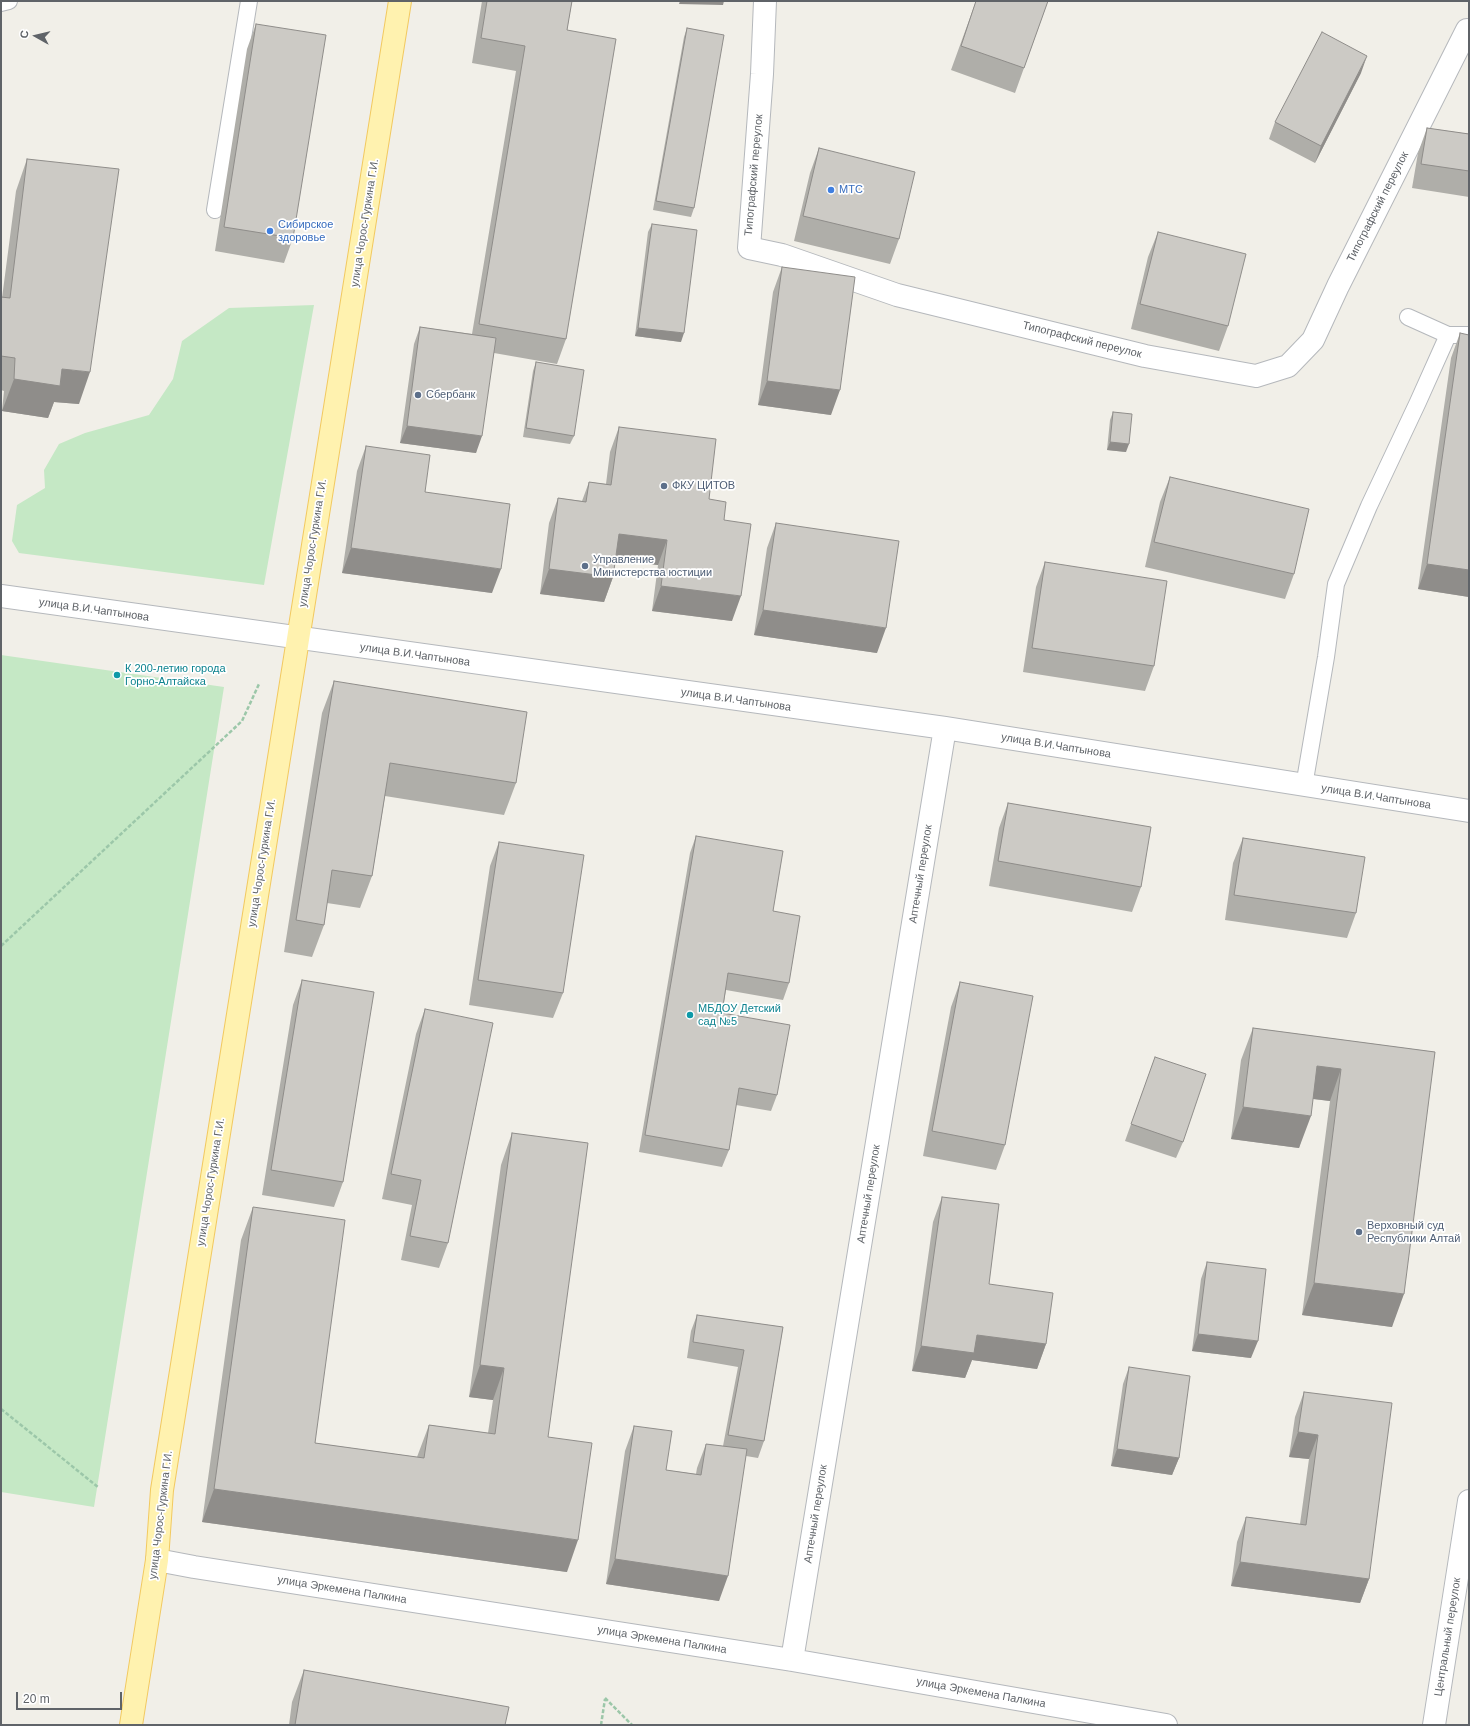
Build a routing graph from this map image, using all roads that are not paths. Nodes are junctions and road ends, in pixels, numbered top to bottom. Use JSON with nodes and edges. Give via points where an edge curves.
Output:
{"nodes":[{"id":1,"x":9,"y":1,"type":"edge"},
{"id":2,"x":249,"y":1,"type":"edge"},
{"id":3,"x":400,"y":1,"type":"edge"},
{"id":4,"x":765,"y":1,"type":"edge"},
{"id":5,"x":1,"y":4,"type":"edge"},
{"id":6,"x":1467,"y":30,"type":"dead end"},
{"id":7,"x":215,"y":210,"type":"dead end"},
{"id":8,"x":1408,"y":317,"type":"dead end"},
{"id":9,"x":1448,"y":335,"type":"junction"},
{"id":10,"x":1469,"y":335,"type":"edge"},
{"id":11,"x":1,"y":596,"type":"edge"},
{"id":12,"x":297,"y":638,"type":"junction"},
{"id":13,"x":945,"y":728,"type":"junction"},
{"id":14,"x":1304,"y":786,"type":"junction"},
{"id":15,"x":1469,"y":811,"type":"edge"},
{"id":16,"x":1469,"y":1501,"type":"edge"},
{"id":17,"x":156,"y":1560,"type":"junction"},
{"id":18,"x":792,"y":1660,"type":"junction"},
{"id":19,"x":131,"y":1725,"type":"edge"},
{"id":20,"x":1166,"y":1725,"type":"edge"},
{"id":21,"x":1434,"y":1725,"type":"edge"}],
"edges":[{"from":1,"to":5,"type":"lane"},
{"from":2,"to":7,"type":"lane"},
{"from":3,"to":12,"type":"main road","name":"улица Чорос-Гуркина Г.И."},
{"from":4,"to":6,"type":"street","name":"Типографский переулок","via":[[762,74],[748,248],[782,255],[897,295],[1145,356],[1256,376],[1288,366],[1313,340]]},
{"from":8,"to":9,"type":"lane"},
{"from":9,"to":10,"type":"lane"},
{"from":9,"to":14,"type":"lane","via":[[1336,584]]},
{"from":11,"to":12,"type":"street","name":"улица В.И.Чаптынова"},
{"from":12,"to":13,"type":"street","name":"улица В.И.Чаптынова"},
{"from":12,"to":17,"type":"main road","name":"улица Чорос-Гуркина Г.И.","via":[[162,1490]]},
{"from":13,"to":14,"type":"street","name":"улица В.И.Чаптынова"},
{"from":13,"to":18,"type":"street","name":"Аптечный переулок"},
{"from":14,"to":15,"type":"street","name":"улица В.И.Чаптынова"},
{"from":16,"to":21,"type":"street","name":"Центральный переулок"},
{"from":17,"to":18,"type":"street","name":"улица Эркемена Палкина"},
{"from":17,"to":19,"type":"main road","name":"улица Чорос-Гуркина Г.И."},
{"from":18,"to":20,"type":"street","name":"улица Эркемена Палкина"}]}
